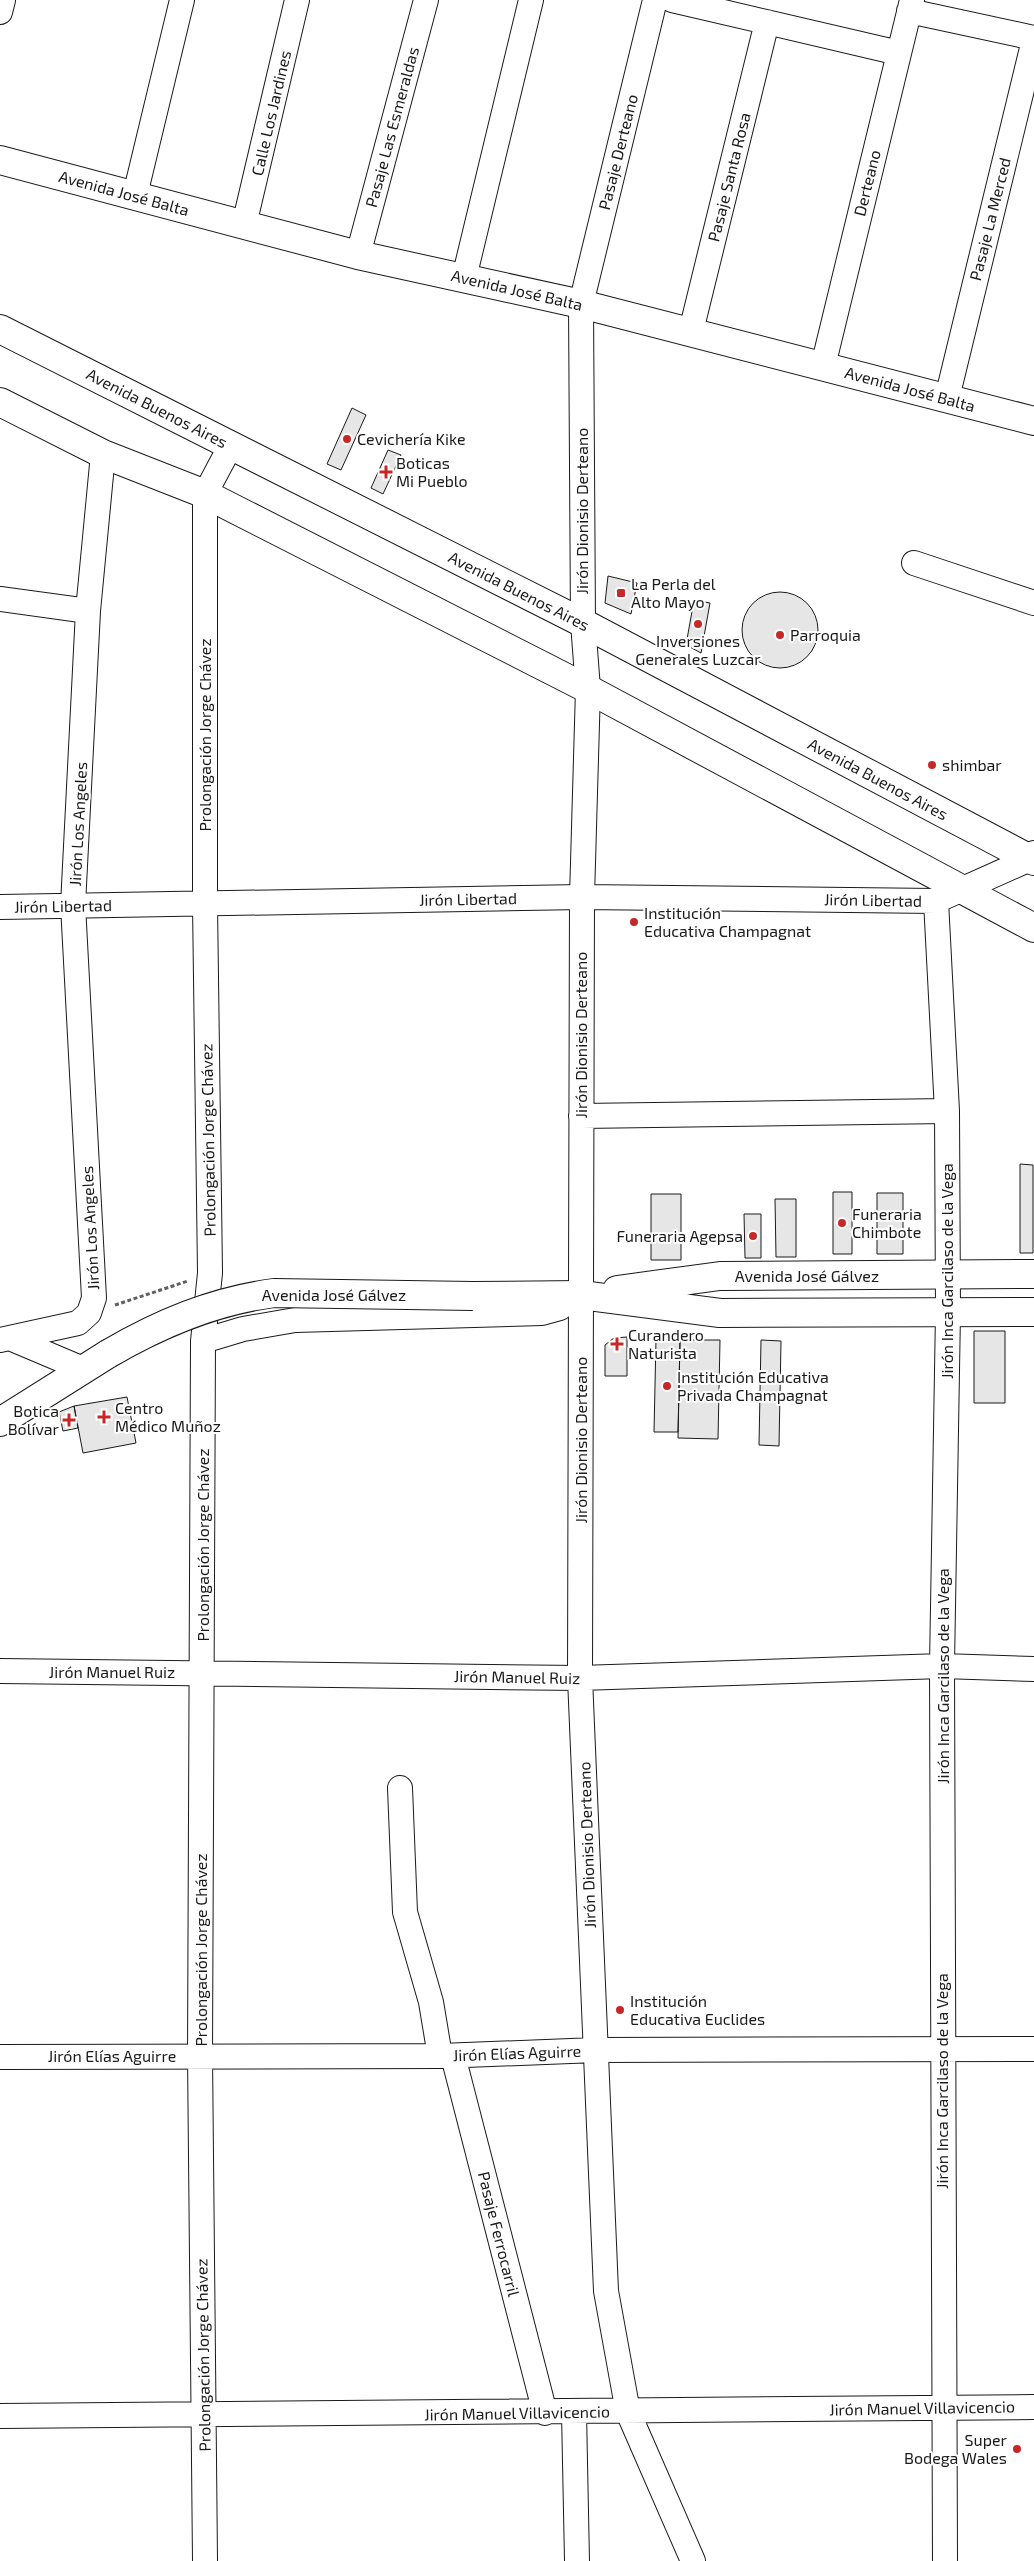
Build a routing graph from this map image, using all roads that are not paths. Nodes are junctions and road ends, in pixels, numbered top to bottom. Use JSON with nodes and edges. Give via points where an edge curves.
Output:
{"nodes":[{"id":1,"x":3,"y":0,"type":"edge"},
{"id":2,"x":182,"y":0,"type":"edge"},
{"id":3,"x":297,"y":0,"type":"edge"},
{"id":4,"x":426,"y":0,"type":"edge"},
{"id":5,"x":531,"y":0,"type":"edge"},
{"id":6,"x":655,"y":0,"type":"edge"},
{"id":7,"x":672,"y":0,"type":"edge"},
{"id":8,"x":910,"y":5,"type":"edge"},
{"id":9,"x":0,"y":12,"type":"edge"},
{"id":10,"x":767,"y":22,"type":"junction"},
{"id":11,"x":1034,"y":39,"type":"edge"},
{"id":12,"x":899,"y":53,"type":"junction"},
{"id":13,"x":0,"y":160,"type":"edge"},
{"id":14,"x":135,"y":195,"type":"junction"},
{"id":15,"x":244,"y":225,"type":"junction"},
{"id":16,"x":358,"y":255,"type":"junction"},
{"id":17,"x":464,"y":278,"type":"junction"},
{"id":18,"x":581,"y":304,"type":"junction"},
{"id":19,"x":0,"y":329,"type":"edge"},
{"id":20,"x":691,"y":331,"type":"junction"},
{"id":21,"x":823,"y":366,"type":"junction"},
{"id":22,"x":947,"y":398,"type":"junction"},
{"id":23,"x":0,"y":402,"type":"edge"},
{"id":24,"x":1034,"y":421,"type":"edge"},
{"id":25,"x":231,"y":445,"type":"junction"},
{"id":26,"x":103,"y":454,"type":"junction"},
{"id":27,"x":205,"y":494,"type":"junction"},
{"id":28,"x":914,"y":563,"type":"dead end"},
{"id":29,"x":0,"y":599,"type":"edge"},
{"id":30,"x":1034,"y":603,"type":"edge"},
{"id":31,"x":88,"y":611,"type":"junction"},
{"id":32,"x":583,"y":623,"type":"junction"},
{"id":33,"x":588,"y":689,"type":"junction"},
{"id":34,"x":1033,"y":858,"type":"edge"},
{"id":35,"x":961,"y":891,"type":"junction"},
{"id":36,"x":582,"y":897,"type":"junction"},
{"id":37,"x":936,"y":900,"type":"junction"},
{"id":38,"x":204,"y":904,"type":"junction"},
{"id":39,"x":73,"y":905,"type":"junction"},
{"id":40,"x":0,"y":907,"type":"edge"},
{"id":41,"x":1034,"y":928,"type":"edge"},
{"id":42,"x":947,"y":1111,"type":"junction"},
{"id":43,"x":581,"y":1116,"type":"junction"},
{"id":44,"x":1034,"y":1274,"type":"edge"},
{"id":45,"x":948,"y":1275,"type":"junction"},
{"id":46,"x":576,"y":1295,"type":"junction"},
{"id":47,"x":948,"y":1312,"type":"junction"},
{"id":48,"x":1034,"y":1312,"type":"edge"},
{"id":49,"x":6,"y":1339,"type":"edge"},
{"id":50,"x":203,"y":1341,"type":"junction"},
{"id":51,"x":83,"y":1369,"type":"junction"},
{"id":52,"x":0,"y":1422,"type":"edge"},
{"id":53,"x":942,"y":1666,"type":"junction"},
{"id":54,"x":1034,"y":1668,"type":"edge"},
{"id":55,"x":0,"y":1671,"type":"edge"},
{"id":56,"x":203,"y":1673,"type":"junction"},
{"id":57,"x":580,"y":1678,"type":"junction"},
{"id":58,"x":400,"y":1788,"type":"dead end"},
{"id":59,"x":942,"y":2049,"type":"junction"},
{"id":60,"x":1034,"y":2049,"type":"edge"},
{"id":61,"x":596,"y":2050,"type":"junction"},
{"id":62,"x":200,"y":2055,"type":"junction"},
{"id":63,"x":447,"y":2056,"type":"junction"},
{"id":64,"x":0,"y":2057,"type":"edge"},
{"id":65,"x":1034,"y":2407,"type":"edge"},
{"id":66,"x":942,"y":2408,"type":"junction"},
{"id":67,"x":574,"y":2412,"type":"junction"},
{"id":68,"x":628,"y":2412,"type":"junction"},
{"id":69,"x":545,"y":2413,"type":"junction"},
{"id":70,"x":203,"y":2415,"type":"junction"},
{"id":71,"x":0,"y":2416,"type":"edge"},
{"id":72,"x":205,"y":2561,"type":"edge"},
{"id":73,"x":576,"y":2561,"type":"edge"},
{"id":74,"x":693,"y":2561,"type":"edge"},
{"id":75,"x":944,"y":2561,"type":"edge"}],
"edges":[{"from":1,"to":9,"type":"street"},
{"from":2,"to":14,"type":"street"},
{"from":3,"to":15,"type":"street","name":"Calle Los Jardines"},
{"from":4,"to":16,"type":"street","name":"Pasaje Las Esmeraldas"},
{"from":5,"to":17,"type":"street"},
{"from":6,"to":18,"type":"street","name":"Pasaje Derteano"},
{"from":7,"to":10,"type":"street"},
{"from":8,"to":11,"type":"street"},
{"from":8,"to":12,"type":"street","name":"Derteano"},
{"from":10,"to":12,"type":"street"},
{"from":10,"to":20,"type":"street","name":"Pasaje Santa Rosa"},
{"from":11,"to":22,"type":"street","name":"Pasaje La Merced"},
{"from":12,"to":21,"type":"street","name":"Derteano"},
{"from":13,"to":14,"type":"main road","name":"Avenida José Balta"},
{"from":14,"to":15,"type":"main road","name":"Avenida José Balta"},
{"from":15,"to":16,"type":"main road","name":"Avenida José Balta"},
{"from":16,"to":17,"type":"main road","name":"Avenida José Balta"},
{"from":17,"to":18,"type":"main road","name":"Avenida José Balta"},
{"from":18,"to":20,"type":"main road","name":"Avenida José Balta"},
{"from":18,"to":32,"type":"street","name":"Jirón Dionisio Derteano"},
{"from":19,"to":25,"type":"main road","name":"Avenida Buenos Aires"},
{"from":20,"to":21,"type":"main road","name":"Avenida José Balta"},
{"from":21,"to":22,"type":"main road","name":"Avenida José Balta"},
{"from":22,"to":24,"type":"main road","name":"Avenida José Balta"},
{"from":23,"to":26,"type":"main road"},
{"from":25,"to":27,"type":"street","name":"Prolongación Jorge Chávez"},
{"from":25,"to":32,"type":"main road","name":"Avenida Buenos Aires"},
{"from":26,"to":27,"type":"main road"},
{"from":26,"to":31,"type":"street","name":"Jirón Los Angeles"},
{"from":27,"to":33,"type":"main road"},
{"from":27,"to":38,"type":"street","name":"Prolongación Jorge Chávez"},
{"from":28,"to":30,"type":"street"},
{"from":29,"to":31,"type":"street"},
{"from":31,"to":39,"type":"street","name":"Jirón Los Angeles"},
{"from":32,"to":33,"type":"street","name":"Jirón Dionisio Derteano"},
{"from":32,"to":34,"type":"main road","name":"Avenida Buenos Aires"},
{"from":33,"to":35,"type":"main road"},
{"from":33,"to":36,"type":"street","name":"Jirón Dionisio Derteano"},
{"from":34,"to":35,"type":"street"},
{"from":35,"to":37,"type":"street"},
{"from":35,"to":41,"type":"main road"},
{"from":36,"to":37,"type":"street","name":"Jirón Libertad"},
{"from":36,"to":38,"type":"street","name":"Jirón Libertad"},
{"from":36,"to":43,"type":"street","name":"Jirón Dionisio Derteano"},
{"from":37,"to":42,"type":"street","name":"Jirón Inca Garcilaso de la Vega"},
{"from":38,"to":39,"type":"street","name":"Jirón Libertad"},
{"from":38,"to":50,"type":"street","name":"Prolongación Jorge Chávez","via":[[210,1273]]},
{"from":39,"to":40,"type":"street","name":"Jirón Libertad"},
{"from":39,"to":49,"type":"street","name":"Jirón Los Angeles","via":[[94,1298],[89,1313],[78,1323]]},
{"from":42,"to":43,"type":"street"},
{"from":42,"to":45,"type":"street","name":"Jirón Inca Garcilaso de la Vega"},
{"from":43,"to":46,"type":"street","name":"Jirón Dionisio Derteano"},
{"from":44,"to":45,"type":"main road","name":"Avenida José Gálvez"},
{"from":45,"to":46,"type":"main road","name":"Avenida José Gálvez","via":[[720,1276]]},
{"from":45,"to":47,"type":"street","name":"Jirón Inca Garcilaso de la Vega"},
{"from":46,"to":47,"type":"main road","name":"Avenida José Gálvez","via":[[720,1313]]},
{"from":46,"to":50,"type":"street","via":[[560,1308],[542,1313],[295,1320],[243,1329]]},
{"from":46,"to":51,"type":"main road","name":"Avenida José Gálvez","bridge":true,"via":[[274,1293],[244,1297],[166,1323]]},
{"from":46,"to":57,"type":"street","name":"Jirón Dionisio Derteano"},
{"from":47,"to":48,"type":"main road","name":"Avenida José Gálvez"},
{"from":47,"to":53,"type":"street","name":"Jirón Inca Garcilaso de la Vega"},
{"from":49,"to":51,"type":"street"},
{"from":50,"to":56,"type":"street","name":"Prolongación Jorge Chávez"},
{"from":51,"to":52,"type":"main road","name":"Avenida José Gálvez"},
{"from":53,"to":54,"type":"street","name":"Jirón Manuel Ruiz"},
{"from":53,"to":57,"type":"street","name":"Jirón Manuel Ruiz"},
{"from":53,"to":59,"type":"street","name":"Jirón Inca Garcilaso de la Vega"},
{"from":55,"to":56,"type":"street","name":"Jirón Manuel Ruiz"},
{"from":56,"to":57,"type":"street","name":"Jirón Manuel Ruiz"},
{"from":56,"to":62,"type":"street","name":"Prolongación Jorge Chávez"},
{"from":57,"to":61,"type":"street","name":"Jirón Dionisio Derteano"},
{"from":58,"to":63,"type":"street","name":"Pasaje Ferrocarril","via":[[405,1912]]},
{"from":59,"to":60,"type":"street","name":"Jirón Elías Aguirre"},
{"from":59,"to":61,"type":"street","name":"Jirón Elías Aguirre"},
{"from":59,"to":66,"type":"street","name":"Jirón Inca Garcilaso de la Vega"},
{"from":61,"to":63,"type":"street","name":"Jirón Elías Aguirre"},
{"from":61,"to":68,"type":"street","name":"Jirón Dionisio Derteano","via":[[606,2291]]},
{"from":62,"to":63,"type":"street","name":"Jirón Elías Aguirre"},
{"from":62,"to":64,"type":"street","name":"Jirón Elías Aguirre"},
{"from":62,"to":70,"type":"street","name":"Prolongación Jorge Chávez"},
{"from":63,"to":69,"type":"street","name":"Pasaje Ferrocarril"},
{"from":65,"to":66,"type":"street","name":"Jirón Manuel Villavicencio"},
{"from":66,"to":68,"type":"street","name":"Jirón Manuel Villavicencio"},
{"from":66,"to":75,"type":"street","name":"Jirón Inca Garcilaso de la Vega"},
{"from":67,"to":68,"type":"street","name":"Jirón Manuel Villavicencio"},
{"from":67,"to":69,"type":"street","name":"Jirón Manuel Villavicencio"},
{"from":67,"to":73,"type":"street"},
{"from":68,"to":74,"type":"street","name":"Jirón Dionisio Derteano"},
{"from":69,"to":70,"type":"street","name":"Jirón Manuel Villavicencio"},
{"from":70,"to":71,"type":"street","name":"Jirón Manuel Villavicencio"},
{"from":70,"to":72,"type":"street","name":"Prolongación Jorge Chávez"}]}
